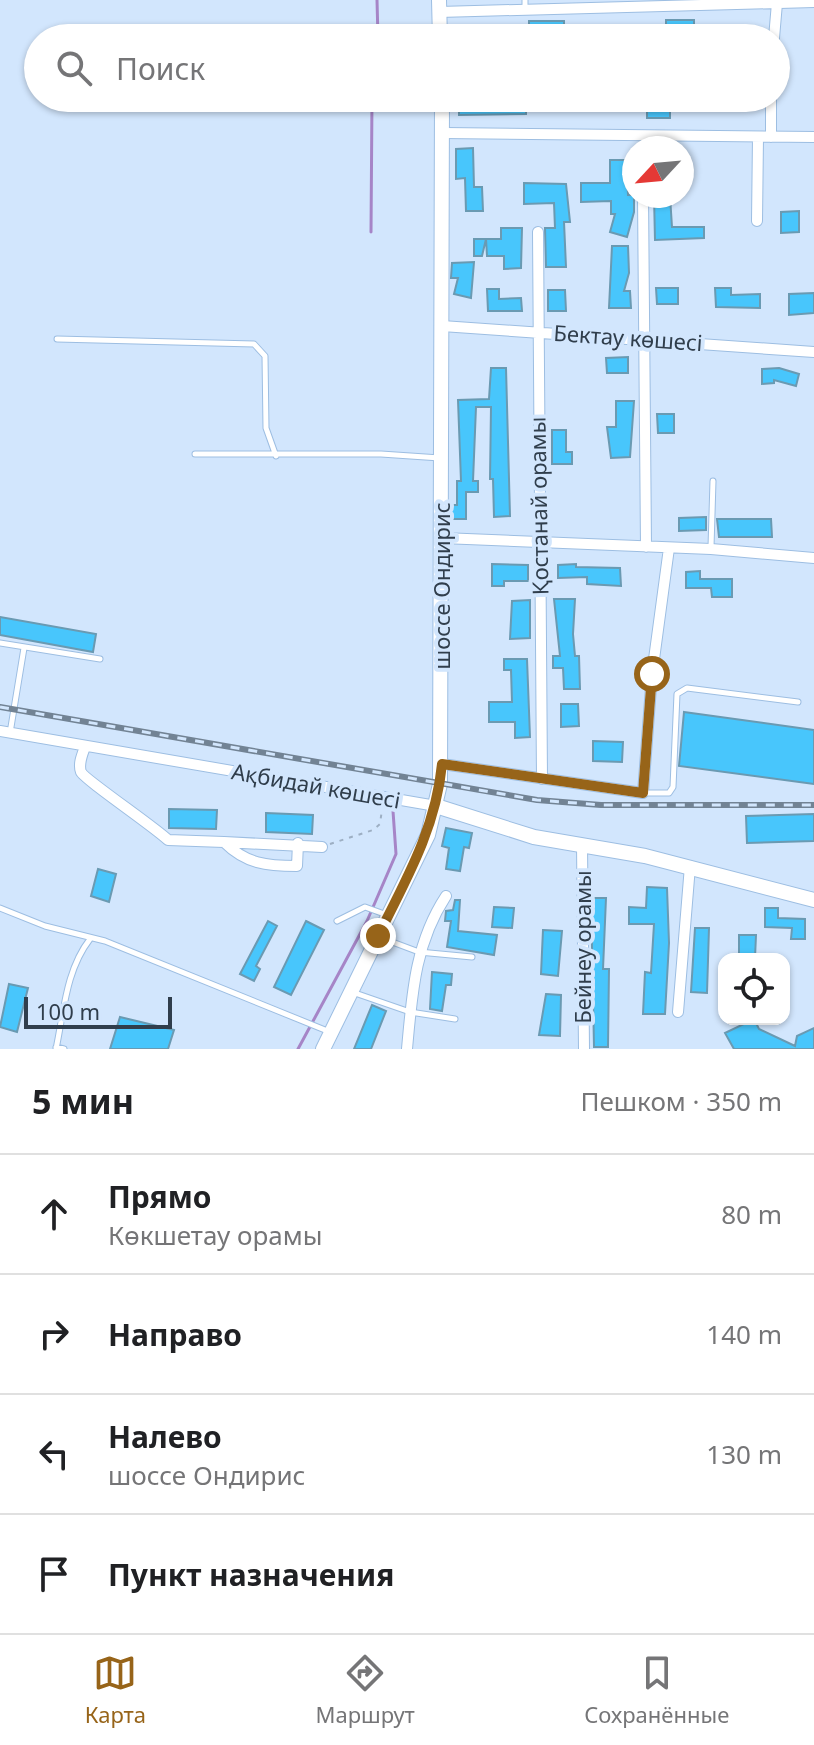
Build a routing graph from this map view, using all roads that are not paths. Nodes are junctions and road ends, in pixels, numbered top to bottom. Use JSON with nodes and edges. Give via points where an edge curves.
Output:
{"nodes":[{"id":1,"x":774,"y":2,"type":"edge"},
{"id":2,"x":814,"y":2,"type":"edge"},
{"id":3,"x":674,"y":3,"type":"edge"},
{"id":4,"x":525,"y":4,"type":"edge"},
{"id":5,"x":439,"y":6,"type":"edge"},
{"id":6,"x":774,"y":24,"type":"edge"},
{"id":7,"x":443,"y":112,"type":"edge"},
{"id":8,"x":771,"y":112,"type":"edge"},
{"id":9,"x":444,"y":133,"type":"junction"},
{"id":10,"x":642,"y":133,"type":"joint"},
{"id":11,"x":758,"y":137,"type":"junction"},
{"id":12,"x":771,"y":137,"type":"junction"},
{"id":13,"x":814,"y":137,"type":"edge"},
{"id":14,"x":643,"y":208,"type":"edge"},
{"id":15,"x":757,"y":221,"type":"dead end"},
{"id":16,"x":538,"y":232,"type":"dead end"},
{"id":17,"x":442,"y":326,"type":"junction"},
{"id":18,"x":536,"y":333,"type":"junction"},
{"id":19,"x":57,"y":339,"type":"dead end"},
{"id":20,"x":644,"y":339,"type":"junction"},
{"id":21,"x":814,"y":352,"type":"edge"},
{"id":22,"x":195,"y":454,"type":"dead end"},
{"id":23,"x":276,"y":456,"type":"junction"},
{"id":24,"x":441,"y":458,"type":"junction"},
{"id":25,"x":713,"y":481,"type":"dead end"},
{"id":26,"x":442,"y":538,"type":"junction"},
{"id":27,"x":540,"y":543,"type":"junction"},
{"id":28,"x":646,"y":547,"type":"junction"},
{"id":29,"x":669,"y":548,"type":"junction"},
{"id":30,"x":711,"y":549,"type":"junction"},
{"id":31,"x":814,"y":558,"type":"edge"},
{"id":32,"x":0,"y":643,"type":"edge"},
{"id":33,"x":24,"y":648,"type":"junction"},
{"id":34,"x":100,"y":659,"type":"dead end"},
{"id":35,"x":798,"y":702,"type":"dead end"},
{"id":36,"x":5,"y":733,"type":"edge"},
{"id":37,"x":85,"y":747,"type":"junction"},
{"id":38,"x":442,"y":764,"type":"junction"},
{"id":39,"x":542,"y":779,"type":"junction"},
{"id":40,"x":643,"y":793,"type":"junction"},
{"id":41,"x":436,"y":806,"type":"junction"},
{"id":42,"x":224,"y":842,"type":"junction"},
{"id":43,"x":298,"y":843,"type":"junction"},
{"id":44,"x":582,"y":844,"type":"junction"},
{"id":45,"x":322,"y":847,"type":"road end"},
{"id":46,"x":690,"y":866,"type":"junction"},
{"id":47,"x":446,"y":896,"type":"dead end"},
{"id":48,"x":814,"y":900,"type":"edge"},
{"id":49,"x":0,"y":908,"type":"edge"},
{"id":50,"x":388,"y":915,"type":"junction"},
{"id":51,"x":337,"y":921,"type":"dead end"},
{"id":52,"x":378,"y":936,"type":"junction"},
{"id":53,"x":90,"y":939,"type":"junction"},
{"id":54,"x":419,"y":952,"type":"junction"},
{"id":55,"x":472,"y":957,"type":"dead end"},
{"id":56,"x":351,"y":992,"type":"junction"},
{"id":57,"x":410,"y":1012,"type":"junction"},
{"id":58,"x":678,"y":1012,"type":"dead end"},
{"id":59,"x":455,"y":1019,"type":"dead end"},
{"id":60,"x":331,"y":1032,"type":"junction"},
{"id":61,"x":56,"y":1048,"type":"edge"},
{"id":62,"x":64,"y":1049,"type":"edge"},
{"id":63,"x":323,"y":1049,"type":"edge"},
{"id":64,"x":407,"y":1049,"type":"edge"},
{"id":65,"x":584,"y":1049,"type":"edge"}],
"edges":[{"from":1,"to":2,"type":"street"},
{"from":1,"to":3,"type":"street"},
{"from":1,"to":6,"type":"street"},
{"from":3,"to":4,"type":"street"},
{"from":4,"to":5,"type":"street"},
{"from":7,"to":9,"type":"main road","name":"шоссе Ондирис"},
{"from":8,"to":12,"type":"street"},
{"from":9,"to":10,"type":"street"},
{"from":9,"to":17,"type":"main road","name":"шоссе Ондирис"},
{"from":10,"to":11,"type":"street"},
{"from":11,"to":12,"type":"street"},
{"from":11,"to":15,"type":"street"},
{"from":12,"to":13,"type":"street"},
{"from":14,"to":20,"type":"street"},
{"from":16,"to":18,"type":"street","name":"Қостанай орамы"},
{"from":17,"to":18,"type":"street","name":"Бектау көшесі"},
{"from":17,"to":24,"type":"main road","name":"шоссе Ондирис"},
{"from":18,"to":20,"type":"street","name":"Бектау көшесі"},
{"from":18,"to":27,"type":"street","name":"Қостанай орамы"},
{"from":19,"to":23,"type":"lane","via":[[254,344],[267,364],[266,428]]},
{"from":20,"to":21,"type":"street","name":"Бектау көшесі"},
{"from":20,"to":28,"type":"street"},
{"from":22,"to":23,"type":"lane"},
{"from":23,"to":24,"type":"lane"},
{"from":24,"to":26,"type":"main road","name":"шоссе Ондирис"},
{"from":25,"to":30,"type":"lane"},
{"from":26,"to":27,"type":"street"},
{"from":26,"to":38,"type":"main road","name":"шоссе Ондирис"},
{"from":27,"to":28,"type":"street"},
{"from":27,"to":39,"type":"street","name":"Қостанай орамы"},
{"from":28,"to":29,"type":"street"},
{"from":29,"to":30,"type":"street"},
{"from":29,"to":40,"type":"street"},
{"from":30,"to":31,"type":"street"},
{"from":32,"to":33,"type":"lane"},
{"from":33,"to":34,"type":"lane"},
{"from":33,"to":36,"type":"lane"},
{"from":35,"to":40,"type":"lane","via":[[687,688],[677,694],[673,787],[669,793]]},
{"from":36,"to":37,"type":"street","name":"Ақбидай көшесі"},
{"from":37,"to":41,"type":"street","name":"Ақбидай көшесі"},
{"from":37,"to":42,"type":"street","via":[[80,763],[86,779],[168,840]]},
{"from":38,"to":39,"type":"street"},
{"from":38,"to":41,"type":"main road","name":"шоссе Ондирис"},
{"from":39,"to":40,"type":"street"},
{"from":41,"to":44,"type":"main road","name":"Ақбидай көшесі","via":[[534,837]]},
{"from":41,"to":50,"type":"main road","name":"шоссе Ондирис","via":[[428,835]]},
{"from":42,"to":43,"type":"street"},
{"from":42,"to":43,"type":"street","via":[[241,858],[283,866],[297,866]]},
{"from":43,"to":45,"type":"street"},
{"from":44,"to":46,"type":"main road","name":"Ақбидай көшесі"},
{"from":44,"to":65,"type":"street","name":"Бейнеу орамы"},
{"from":46,"to":48,"type":"main road","name":"Ақбидай көшесі"},
{"from":46,"to":58,"type":"street"},
{"from":47,"to":54,"type":"street","via":[[427,924]]},
{"from":49,"to":53,"type":"lane"},
{"from":50,"to":51,"type":"lane","via":[[365,907]]},
{"from":50,"to":52,"type":"main road","name":"шоссе Ондирис"},
{"from":52,"to":54,"type":"lane"},
{"from":52,"to":56,"type":"main road","name":"шоссе Ондирис"},
{"from":53,"to":60,"type":"lane"},
{"from":53,"to":61,"type":"lane","via":[[71,974]]},
{"from":54,"to":55,"type":"lane"},
{"from":54,"to":57,"type":"street"},
{"from":56,"to":57,"type":"lane"},
{"from":56,"to":60,"type":"main road","name":"шоссе Ондирис"},
{"from":57,"to":59,"type":"lane"},
{"from":57,"to":64,"type":"street"},
{"from":60,"to":63,"type":"main road","name":"шоссе Ондирис"},
{"from":61,"to":62,"type":"lane"}]}
